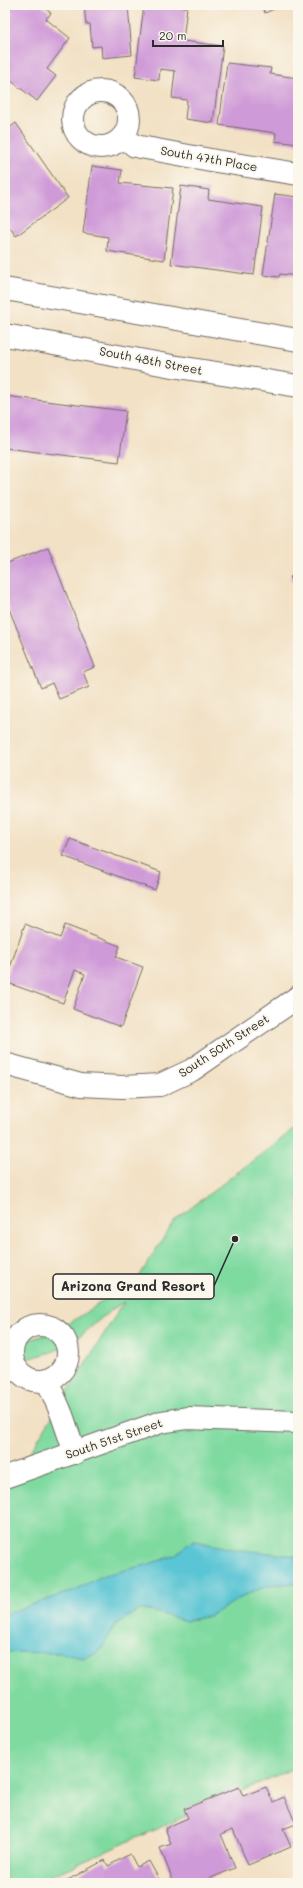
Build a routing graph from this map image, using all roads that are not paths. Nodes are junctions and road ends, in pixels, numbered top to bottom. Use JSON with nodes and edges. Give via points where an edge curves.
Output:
{"nodes":[{"id":1,"x":122,"y":137,"type":"dead end"},
{"id":2,"x":298,"y":174,"type":"edge"},
{"id":3,"x":5,"y":289,"type":"edge"},
{"id":4,"x":5,"y":335,"type":"edge"},
{"id":5,"x":298,"y":340,"type":"edge"},
{"id":6,"x":298,"y":386,"type":"edge"},
{"id":7,"x":298,"y":997,"type":"edge"},
{"id":8,"x":5,"y":1064,"type":"edge"},
{"id":9,"x":47,"y":1380,"type":"dead end"},
{"id":10,"x":298,"y":1422,"type":"edge"},
{"id":11,"x":75,"y":1453,"type":"junction"},
{"id":12,"x":5,"y":1477,"type":"edge"}],
"edges":[{"from":1,"to":2,"type":"street","name":"South 47th Place","via":[[135,146]]},
{"from":3,"to":5,"type":"street"},
{"from":4,"to":6,"type":"street","name":"South 48th Street"},
{"from":7,"to":8,"type":"street","name":"South 50th Street","via":[[192,1070],[160,1085],[122,1088],[81,1085]]},
{"from":9,"to":11,"type":"street"},
{"from":10,"to":11,"type":"street","name":"South 51st Street","via":[[187,1418],[161,1422]]},
{"from":11,"to":12,"type":"street","name":"South 51st Street"}]}
